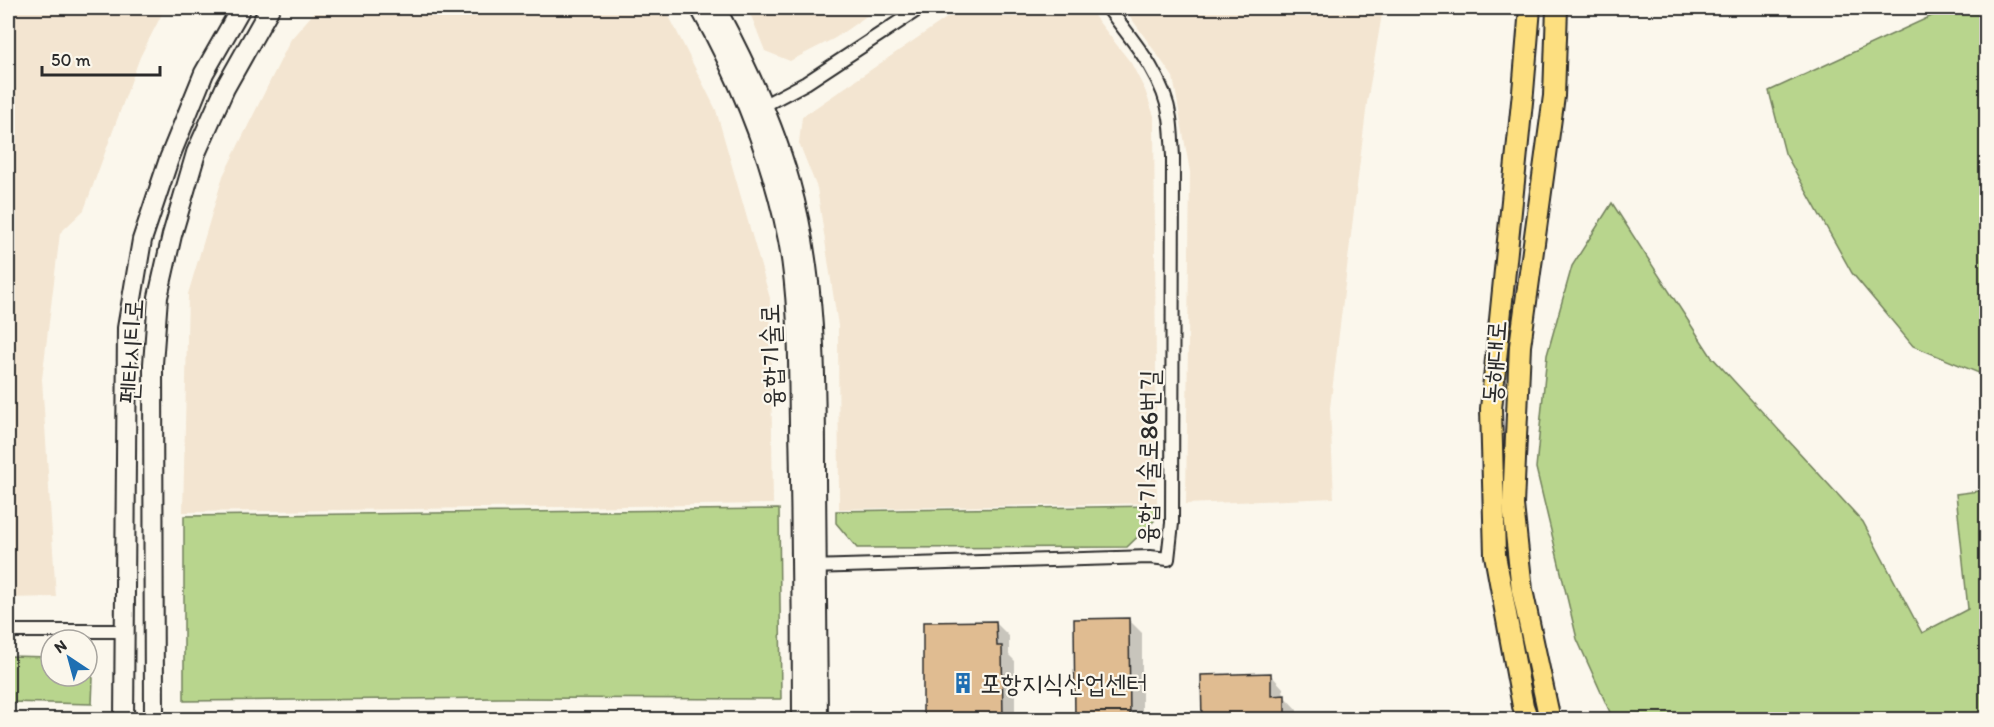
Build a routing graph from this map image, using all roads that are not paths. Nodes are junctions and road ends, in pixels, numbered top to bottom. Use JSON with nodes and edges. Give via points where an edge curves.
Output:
{"nodes":[{"id":1,"x":241,"y":8,"type":"edge"},
{"id":2,"x":270,"y":8,"type":"edge"},
{"id":3,"x":700,"y":8,"type":"edge"},
{"id":4,"x":716,"y":8,"type":"edge"},
{"id":5,"x":920,"y":8,"type":"edge"},
{"id":6,"x":1108,"y":8,"type":"edge"},
{"id":7,"x":1530,"y":8,"type":"edge"},
{"id":8,"x":1557,"y":8,"type":"edge"},
{"id":9,"x":757,"y":109,"type":"junction"},
{"id":10,"x":809,"y":567,"type":"junction"},
{"id":11,"x":8,"y":631,"type":"edge"},
{"id":12,"x":124,"y":631,"type":"junction"},
{"id":13,"x":153,"y":631,"type":"junction"},
{"id":14,"x":124,"y":720,"type":"edge"},
{"id":15,"x":154,"y":720,"type":"edge"},
{"id":16,"x":802,"y":720,"type":"edge"},
{"id":17,"x":818,"y":720,"type":"edge"},
{"id":18,"x":1528,"y":720,"type":"edge"},
{"id":19,"x":1550,"y":720,"type":"edge"}],
"edges":[{"from":1,"to":12,"type":"street","name":"펜타시티로","via":[[204,73],[142,240],[127,328]]},
{"from":2,"to":13,"type":"street","name":"펜타시티로","via":[[225,88],[196,153],[158,297],[153,364]]},
{"from":3,"to":9,"type":"street","name":"융합기술로"},
{"from":4,"to":9,"type":"street","name":"융합기술로","via":[[745,62]]},
{"from":5,"to":9,"type":"street","via":[[806,83]]},
{"from":6,"to":10,"type":"street","name":"융합기술로86번길","via":[[1150,64],[1170,117],[1172,523],[1168,559]]},
{"from":7,"to":18,"type":"main road","via":[[1491,409],[1495,555]]},
{"from":8,"to":19,"type":"main road","name":"동해대로","via":[[1554,96],[1520,346],[1513,505],[1522,590]]},
{"from":9,"to":10,"type":"street","name":"융합기술로","via":[[788,240],[795,299]]},
{"from":10,"to":16,"type":"street","name":"융합기술로"},
{"from":10,"to":17,"type":"street","name":"융합기술로"},
{"from":11,"to":12,"type":"street"},
{"from":12,"to":13,"type":"street"},
{"from":12,"to":14,"type":"street","name":"펜타시티로"},
{"from":13,"to":15,"type":"street","name":"펜타시티로"}]}
